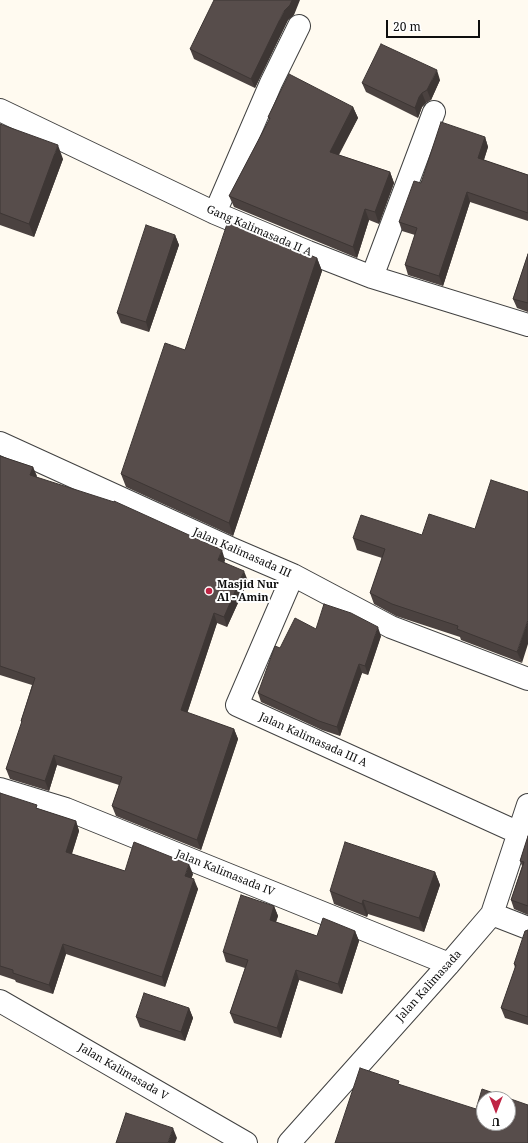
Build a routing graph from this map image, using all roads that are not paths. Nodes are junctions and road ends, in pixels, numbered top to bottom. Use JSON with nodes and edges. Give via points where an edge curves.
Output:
{"nodes":[{"id":1,"x":299,"y":26,"type":"dead end"},
{"id":2,"x":0,"y":110,"type":"edge"},
{"id":3,"x":434,"y":112,"type":"dead end"},
{"id":4,"x":215,"y":212,"type":"junction"},
{"id":5,"x":372,"y":277,"type":"junction"},
{"id":6,"x":528,"y":325,"type":"edge"},
{"id":7,"x":0,"y":442,"type":"edge"},
{"id":8,"x":293,"y":575,"type":"junction"},
{"id":9,"x":528,"y":679,"type":"edge"},
{"id":10,"x":0,"y":788,"type":"edge"},
{"id":11,"x":528,"y":805,"type":"edge"},
{"id":12,"x":519,"y":833,"type":"junction"},
{"id":13,"x":492,"y":914,"type":"junction"},
{"id":14,"x":528,"y":928,"type":"edge"},
{"id":15,"x":448,"y":964,"type":"junction"},
{"id":16,"x":0,"y":1001,"type":"edge"},
{"id":17,"x":246,"y":1143,"type":"edge"},
{"id":18,"x":289,"y":1143,"type":"edge"}],
"edges":[{"from":1,"to":4,"type":"street","via":[[271,83]]},
{"from":2,"to":4,"type":"street","name":"Gang Kalimasada II A"},
{"from":3,"to":5,"type":"street"},
{"from":4,"to":5,"type":"street","name":"Gang Kalimasada II A"},
{"from":5,"to":6,"type":"street","name":"Gang Kalimasada II A"},
{"from":7,"to":8,"type":"street","name":"Jalan Kalimasada III"},
{"from":8,"to":9,"type":"street","name":"Jalan Kalimasada III","via":[[391,627]]},
{"from":8,"to":12,"type":"street","name":"Jalan Kalimasada III A","via":[[237,705]]},
{"from":10,"to":15,"type":"street","name":"Jalan Kalimasada IV","via":[[66,809]]},
{"from":11,"to":12,"type":"street","name":"Jalan Kalimasada"},
{"from":12,"to":13,"type":"street","name":"Jalan Kalimasada"},
{"from":13,"to":14,"type":"street"},
{"from":13,"to":15,"type":"street","name":"Jalan Kalimasada"},
{"from":15,"to":18,"type":"street","name":"Jalan Kalimasada"},
{"from":16,"to":17,"type":"street","name":"Jalan Kalimasada V"}]}
